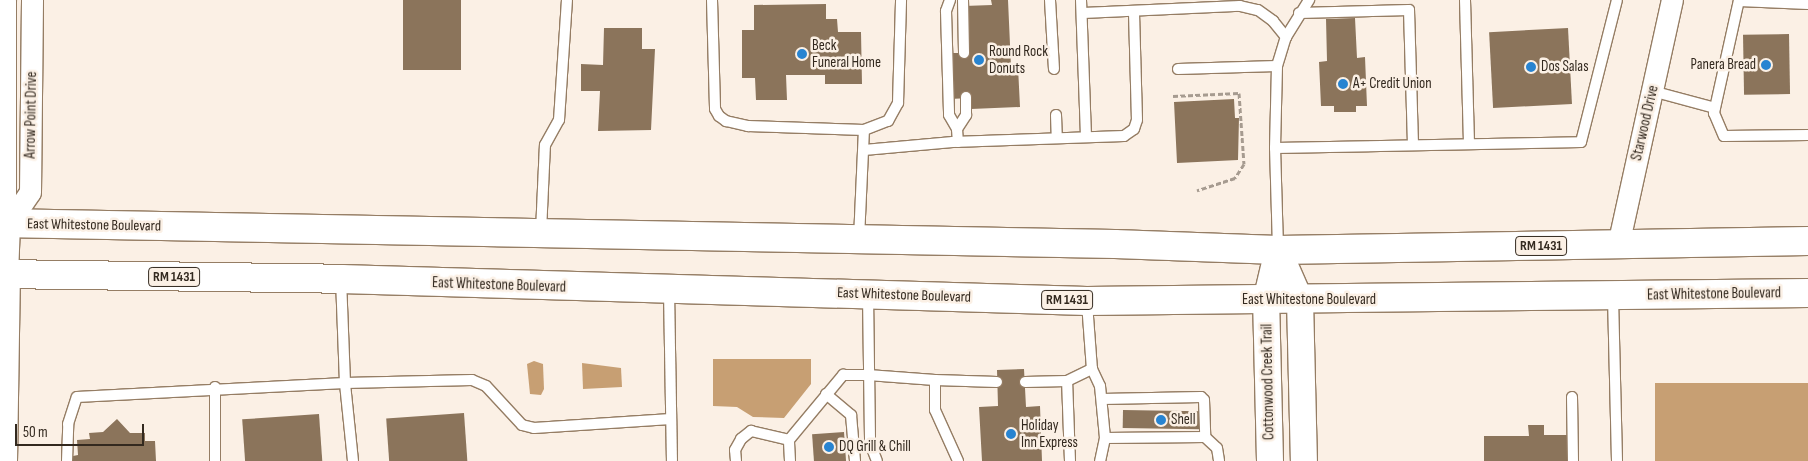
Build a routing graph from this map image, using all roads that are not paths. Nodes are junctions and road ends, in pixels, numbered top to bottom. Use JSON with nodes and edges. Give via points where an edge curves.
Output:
{"nodes":[{"id":1,"x":5,"y":0,"type":"edge"},
{"id":2,"x":32,"y":0,"type":"edge"},
{"id":3,"x":567,"y":0,"type":"edge"},
{"id":4,"x":712,"y":0,"type":"edge"},
{"id":5,"x":901,"y":0,"type":"edge"},
{"id":6,"x":950,"y":0,"type":"edge"},
{"id":7,"x":963,"y":0,"type":"edge"},
{"id":8,"x":1050,"y":0,"type":"edge"},
{"id":9,"x":1081,"y":0,"type":"edge"},
{"id":10,"x":1310,"y":0,"type":"edge"},
{"id":11,"x":1465,"y":0,"type":"edge"},
{"id":12,"x":1617,"y":0,"type":"edge"},
{"id":13,"x":1672,"y":0,"type":"edge"},
{"id":14,"x":1739,"y":1,"type":"edge"},
{"id":15,"x":1808,"y":4,"type":"edge"},
{"id":16,"x":1134,"y":11,"type":"junction"},
{"id":17,"x":1083,"y":13,"type":"junction"},
{"id":18,"x":1299,"y":13,"type":"junction"},
{"id":19,"x":1286,"y":37,"type":"junction"},
{"id":20,"x":964,"y":53,"type":"dead end"},
{"id":21,"x":1277,"y":66,"type":"junction"},
{"id":22,"x":1054,"y":69,"type":"dead end"},
{"id":23,"x":1178,"y":69,"type":"dead end"},
{"id":24,"x":1652,"y":91,"type":"junction"},
{"id":25,"x":966,"y":97,"type":"dead end"},
{"id":26,"x":1715,"y":108,"type":"junction"},
{"id":27,"x":1056,"y":115,"type":"dead end"},
{"id":28,"x":957,"y":129,"type":"junction"},
{"id":29,"x":864,"y":130,"type":"junction"},
{"id":30,"x":1808,"y":135,"type":"edge"},
{"id":31,"x":1086,"y":137,"type":"junction"},
{"id":32,"x":1057,"y":138,"type":"junction"},
{"id":33,"x":958,"y":142,"type":"junction"},
{"id":34,"x":1470,"y":144,"type":"junction"},
{"id":35,"x":1413,"y":145,"type":"junction"},
{"id":36,"x":1275,"y":148,"type":"junction"},
{"id":37,"x":864,"y":150,"type":"junction"},
{"id":38,"x":5,"y":223,"type":"edge"},
{"id":39,"x":541,"y":233,"type":"junction"},
{"id":40,"x":859,"y":239,"type":"junction"},
{"id":41,"x":1808,"y":241,"type":"edge"},
{"id":42,"x":1618,"y":245,"type":"junction"},
{"id":43,"x":1278,"y":250,"type":"junction"},
{"id":44,"x":4,"y":274,"type":"edge"},
{"id":45,"x":341,"y":279,"type":"junction"},
{"id":46,"x":669,"y":291,"type":"junction"},
{"id":47,"x":1808,"y":293,"type":"edge"},
{"id":48,"x":868,"y":294,"type":"junction"},
{"id":49,"x":1613,"y":296,"type":"junction"},
{"id":50,"x":1300,"y":300,"type":"junction"},
{"id":51,"x":1087,"y":301,"type":"junction"},
{"id":52,"x":1266,"y":301,"type":"junction"},
{"id":53,"x":1092,"y":369,"type":"junction"},
{"id":54,"x":868,"y":375,"type":"junction"},
{"id":55,"x":935,"y":380,"type":"junction"},
{"id":56,"x":1067,"y":381,"type":"junction"},
{"id":57,"x":997,"y":382,"type":"dead end"},
{"id":58,"x":1024,"y":382,"type":"dead end"},
{"id":59,"x":345,"y":383,"type":"junction"},
{"id":60,"x":214,"y":387,"type":"junction"},
{"id":61,"x":826,"y":394,"type":"junction"},
{"id":62,"x":1572,"y":397,"type":"dead end"},
{"id":63,"x":1102,"y":399,"type":"junction"},
{"id":64,"x":672,"y":419,"type":"junction"},
{"id":65,"x":1205,"y":437,"type":"junction"},
{"id":66,"x":1105,"y":438,"type":"junction"},
{"id":67,"x":789,"y":440,"type":"junction"},
{"id":68,"x":4,"y":461,"type":"edge"},
{"id":69,"x":67,"y":461,"type":"edge"},
{"id":70,"x":215,"y":461,"type":"edge"},
{"id":71,"x":353,"y":461,"type":"edge"},
{"id":72,"x":672,"y":461,"type":"edge"},
{"id":73,"x":736,"y":461,"type":"edge"},
{"id":74,"x":790,"y":461,"type":"edge"},
{"id":75,"x":855,"y":461,"type":"edge"},
{"id":76,"x":877,"y":461,"type":"edge"},
{"id":77,"x":958,"y":461,"type":"edge"},
{"id":78,"x":1070,"y":461,"type":"edge"},
{"id":79,"x":1100,"y":461,"type":"edge"},
{"id":80,"x":1219,"y":461,"type":"edge"},
{"id":81,"x":1270,"y":461,"type":"edge"},
{"id":82,"x":1304,"y":461,"type":"edge"},
{"id":83,"x":1573,"y":461,"type":"edge"},
{"id":84,"x":1617,"y":461,"type":"edge"}],
"edges":[{"from":1,"to":38,"type":"street","name":"Arrow Point Drive"},
{"from":2,"to":38,"type":"street","name":"Arrow Point Drive","via":[[30,192]]},
{"from":3,"to":39,"type":"lane","via":[[559,120],[545,145]]},
{"from":4,"to":29,"type":"lane","via":[[715,109],[719,116],[748,126]]},
{"from":5,"to":29,"type":"lane","via":[[898,103],[888,121]]},
{"from":6,"to":28,"type":"lane","via":[[946,11],[949,115]]},
{"from":7,"to":20,"type":"lane"},
{"from":8,"to":22,"type":"lane"},
{"from":9,"to":17,"type":"lane"},
{"from":10,"to":18,"type":"lane"},
{"from":11,"to":34,"type":"lane"},
{"from":12,"to":34,"type":"lane","via":[[1581,142]]},
{"from":13,"to":24,"type":"street","name":"Starwood Drive"},
{"from":14,"to":15,"type":"lane"},
{"from":14,"to":26,"type":"lane"},
{"from":16,"to":17,"type":"lane"},
{"from":16,"to":19,"type":"lane","via":[[1240,6],[1258,10]]},
{"from":16,"to":31,"type":"lane","via":[[1137,120],[1134,129],[1124,136]]},
{"from":17,"to":31,"type":"lane"},
{"from":18,"to":19,"type":"lane"},
{"from":18,"to":35,"type":"lane","via":[[1409,10]]},
{"from":19,"to":21,"type":"lane"},
{"from":21,"to":23,"type":"lane"},
{"from":21,"to":36,"type":"lane"},
{"from":24,"to":26,"type":"lane"},
{"from":24,"to":42,"type":"street","name":"Starwood Drive"},
{"from":25,"to":28,"type":"lane","via":[[966,115]]},
{"from":26,"to":30,"type":"lane","via":[[1724,136]]},
{"from":27,"to":32,"type":"lane"},
{"from":28,"to":33,"type":"lane"},
{"from":29,"to":37,"type":"lane"},
{"from":31,"to":32,"type":"lane"},
{"from":32,"to":33,"type":"lane"},
{"from":33,"to":37,"type":"lane"},
{"from":34,"to":35,"type":"lane"},
{"from":35,"to":36,"type":"lane"},
{"from":36,"to":43,"type":"lane"},
{"from":37,"to":40,"type":"lane"},
{"from":38,"to":39,"type":"main road","name":"East Whitestone Boulevard","number":"RM 1431"},
{"from":38,"to":44,"type":"street","name":"Arrow Point Drive"},
{"from":39,"to":40,"type":"main road","name":"East Whitestone Boulevard","number":"RM 1431"},
{"from":40,"to":43,"type":"main road","name":"East Whitestone Boulevard","number":"RM 1431"},
{"from":41,"to":42,"type":"main road","name":"East Whitestone Boulevard","number":"RM 1431"},
{"from":42,"to":43,"type":"main road","name":"East Whitestone Boulevard","number":"RM 1431"},
{"from":43,"to":50,"type":"street"},
{"from":43,"to":52,"type":"street","name":"Cottonwood Creek Trail"},
{"from":44,"to":45,"type":"main road","name":"East Whitestone Boulevard","number":"RM 1431"},
{"from":44,"to":68,"type":"street","name":"Arrow Point Drive"},
{"from":45,"to":46,"type":"main road","name":"East Whitestone Boulevard","number":"RM 1431"},
{"from":45,"to":59,"type":"lane"},
{"from":46,"to":48,"type":"main road","name":"East Whitestone Boulevard","number":"RM 1431"},
{"from":46,"to":64,"type":"lane"},
{"from":47,"to":49,"type":"main road","name":"East Whitestone Boulevard","number":"RM 1431"},
{"from":48,"to":51,"type":"main road","name":"East Whitestone Boulevard","number":"RM 1431"},
{"from":48,"to":54,"type":"lane"},
{"from":49,"to":50,"type":"main road","name":"East Whitestone Boulevard","number":"RM 1431"},
{"from":49,"to":84,"type":"lane"},
{"from":50,"to":52,"type":"main road","name":"East Whitestone Boulevard","number":"RM 1431"},
{"from":50,"to":82,"type":"street"},
{"from":51,"to":52,"type":"main road","name":"East Whitestone Boulevard","number":"RM 1431"},
{"from":51,"to":53,"type":"lane"},
{"from":52,"to":81,"type":"street","name":"Cottonwood Creek Trail"},
{"from":53,"to":56,"type":"lane"},
{"from":53,"to":63,"type":"lane"},
{"from":54,"to":55,"type":"lane"},
{"from":54,"to":61,"type":"lane","via":[[843,375]]},
{"from":54,"to":76,"type":"lane","via":[[870,442]]},
{"from":55,"to":57,"type":"lane"},
{"from":55,"to":77,"type":"lane","via":[[935,410]]},
{"from":56,"to":58,"type":"lane"},
{"from":56,"to":78,"type":"lane"},
{"from":59,"to":60,"type":"lane"},
{"from":59,"to":64,"type":"lane","via":[[472,380],[486,386],[522,425],[534,428]]},
{"from":59,"to":71,"type":"lane"},
{"from":60,"to":69,"type":"lane","via":[[76,397],[68,424]]},
{"from":60,"to":70,"type":"lane"},
{"from":61,"to":67,"type":"lane"},
{"from":61,"to":75,"type":"lane","via":[[851,415]]},
{"from":62,"to":83,"type":"lane"},
{"from":63,"to":65,"type":"lane","via":[[1201,397],[1204,400]]},
{"from":63,"to":66,"type":"lane"},
{"from":64,"to":72,"type":"lane"},
{"from":65,"to":66,"type":"lane"},
{"from":65,"to":80,"type":"lane","via":[[1217,448]]},
{"from":66,"to":79,"type":"lane"},
{"from":67,"to":73,"type":"lane","via":[[751,430],[741,438],[735,450]]},
{"from":67,"to":74,"type":"lane"}]}
